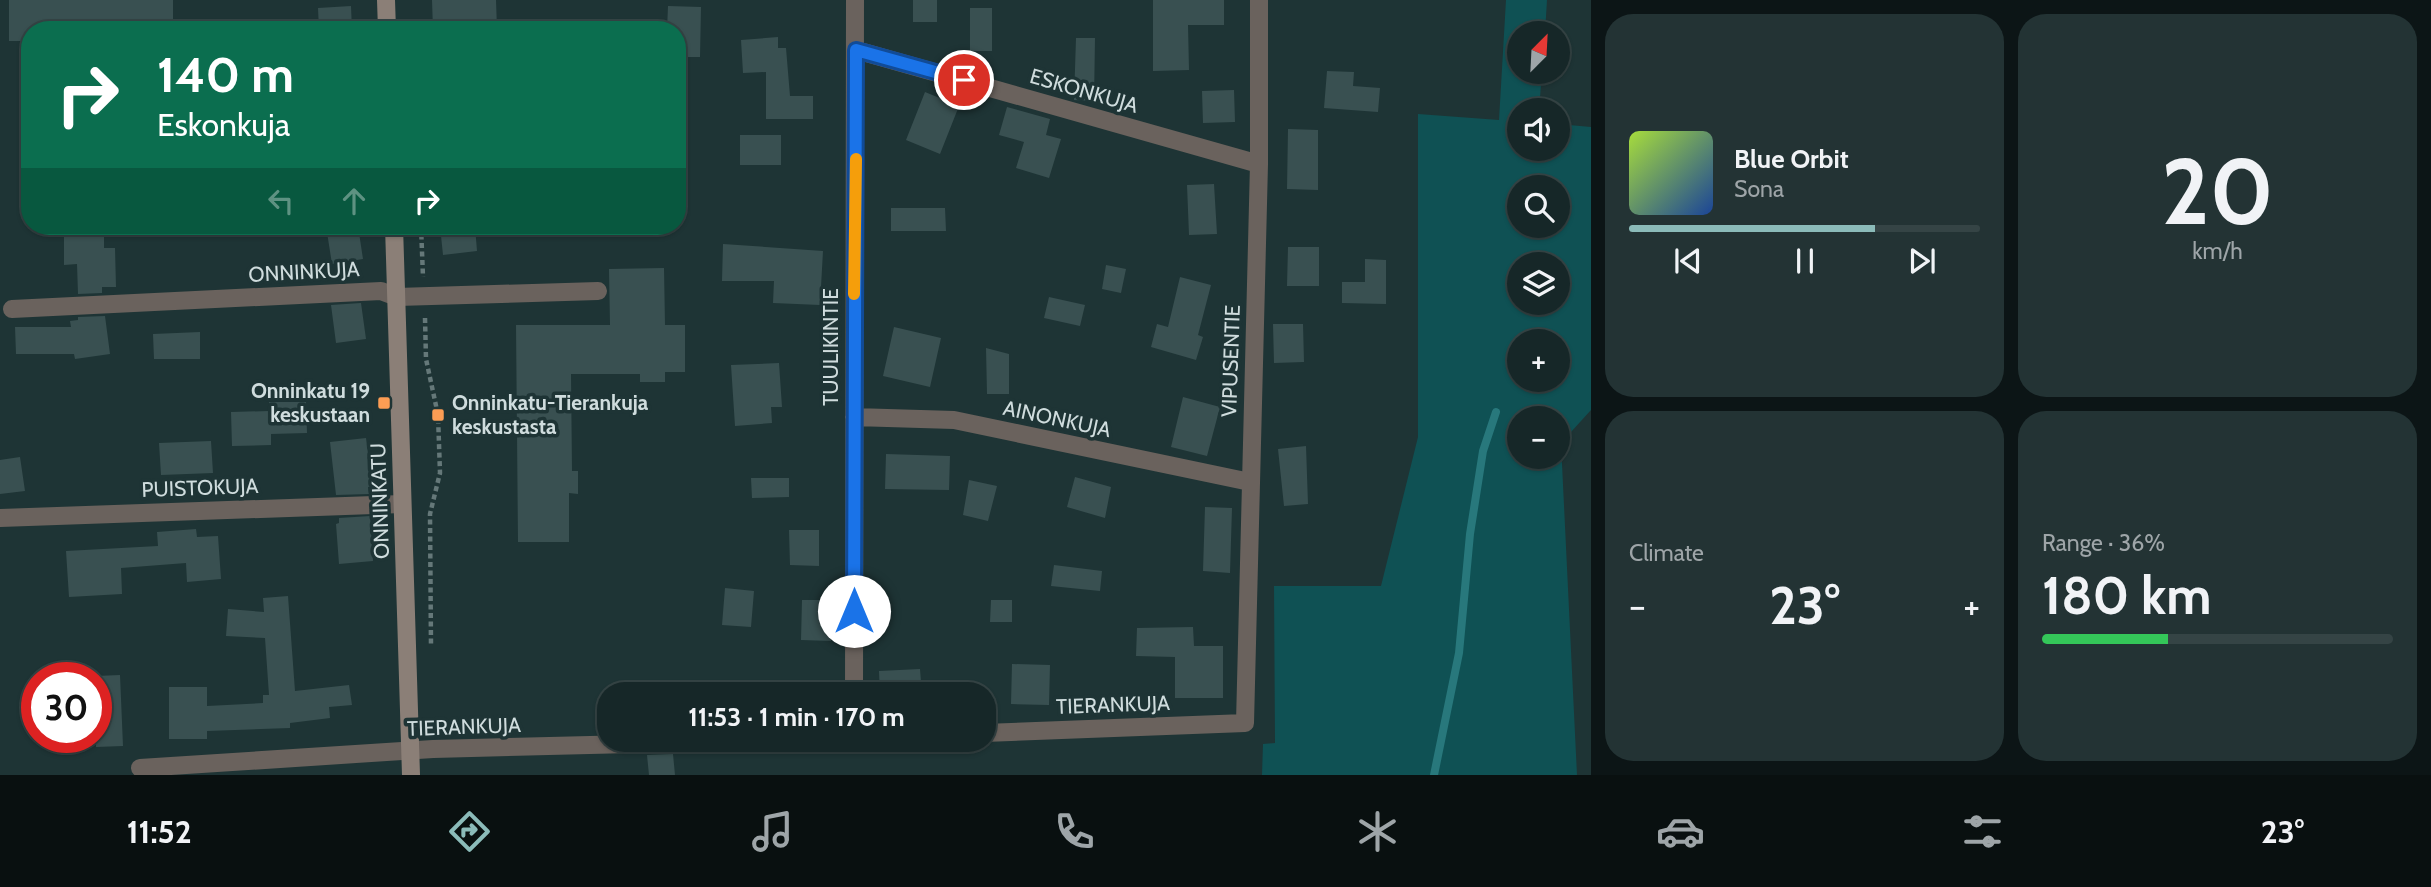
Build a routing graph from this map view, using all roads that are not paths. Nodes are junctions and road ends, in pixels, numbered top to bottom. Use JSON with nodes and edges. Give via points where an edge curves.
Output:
{"nodes":[{"id":1,"x":386,"y":0,"type":"edge"},
{"id":2,"x":855,"y":0,"type":"edge"},
{"id":3,"x":1259,"y":0,"type":"edge"},
{"id":4,"x":387,"y":21,"type":"edge"},
{"id":5,"x":856,"y":50,"type":"junction"},
{"id":6,"x":1259,"y":164,"type":"junction"},
{"id":7,"x":394,"y":235,"type":"edge"},
{"id":8,"x":598,"y":291,"type":"dead end"},
{"id":9,"x":397,"y":297,"type":"junction"},
{"id":10,"x":12,"y":309,"type":"dead end"},
{"id":11,"x":854,"y":417,"type":"junction"},
{"id":12,"x":1250,"y":482,"type":"junction"},
{"id":13,"x":402,"y":504,"type":"junction"},
{"id":14,"x":0,"y":518,"type":"edge"},
{"id":15,"x":854,"y":682,"type":"edge"},
{"id":16,"x":1245,"y":723,"type":"joint"},
{"id":17,"x":996,"y":733,"type":"edge"},
{"id":18,"x":597,"y":746,"type":"edge"},
{"id":19,"x":410,"y":751,"type":"junction"},
{"id":20,"x":140,"y":768,"type":"dead end"},
{"id":21,"x":411,"y":775,"type":"edge"}],
"edges":[{"from":1,"to":4,"type":"street"},
{"from":2,"to":5,"type":"street","name":"TUULIKINTIE"},
{"from":3,"to":6,"type":"street","name":"VIPUSENTIE"},
{"from":5,"to":6,"type":"street","name":"ESKONKUJA"},
{"from":5,"to":11,"type":"street","name":"TUULIKINTIE"},
{"from":6,"to":12,"type":"street","name":"VIPUSENTIE"},
{"from":7,"to":9,"type":"street","name":"ONNINKATU"},
{"from":8,"to":9,"type":"street","name":"ONNINKUJA"},
{"from":9,"to":10,"type":"street","name":"ONNINKUJA","via":[[381,292]]},
{"from":9,"to":13,"type":"street","name":"ONNINKATU"},
{"from":11,"to":12,"type":"street","name":"AINONKUJA","via":[[954,420]]},
{"from":11,"to":15,"type":"street","name":"TUULIKINTIE"},
{"from":12,"to":16,"type":"street","name":"VIPUSENTIE"},
{"from":13,"to":14,"type":"street","name":"PUISTOKUJA"},
{"from":13,"to":19,"type":"street","name":"ONNINKATU"},
{"from":16,"to":17,"type":"street","name":"TIERANKUJA"},
{"from":18,"to":19,"type":"street","name":"TIERANKUJA"},
{"from":19,"to":20,"type":"street","name":"TIERANKUJA"},
{"from":19,"to":21,"type":"street","name":"ONNINKATU"}]}
